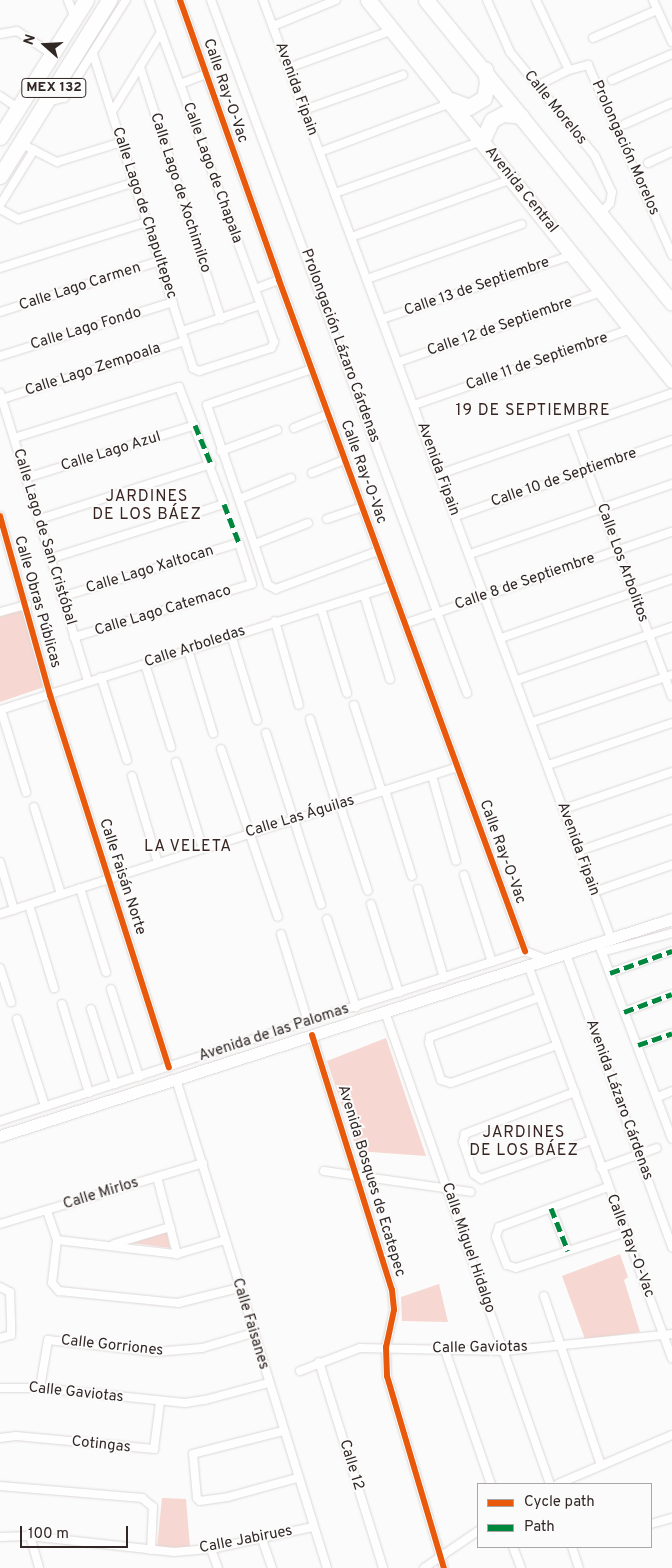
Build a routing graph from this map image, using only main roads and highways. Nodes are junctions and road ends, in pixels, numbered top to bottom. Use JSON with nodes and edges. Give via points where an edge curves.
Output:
{"nodes":[{"id":1,"x":86,"y":0,"type":"edge"},
{"id":2,"x":109,"y":0,"type":"edge"},
{"id":3,"x":368,"y":0,"type":"edge"},
{"id":4,"x":426,"y":0,"type":"edge"},
{"id":5,"x":485,"y":69,"type":"junction"},
{"id":6,"x":447,"y":98,"type":"junction"},
{"id":7,"x":521,"y":116,"type":"junction"},
{"id":8,"x":0,"y":138,"type":"edge"},
{"id":9,"x":482,"y":141,"type":"junction"},
{"id":10,"x":0,"y":176,"type":"edge"},
{"id":11,"x":672,"y":303,"type":"edge"},
{"id":12,"x":672,"y":380,"type":"edge"},
{"id":13,"x":672,"y":919,"type":"edge"},
{"id":14,"x":0,"y":1136,"type":"edge"}],
"edges":[{"from":1,"to":8,"type":"highway","number":"MEX 132"},
{"from":2,"to":10,"type":"highway","number":"MEX 132"},
{"from":3,"to":6,"type":"highway","name":"Avenida Central"},
{"from":4,"to":5,"type":"highway"},
{"from":5,"to":6,"type":"highway","via":[[484,98],[474,106],[461,106]]},
{"from":5,"to":7,"type":"highway"},
{"from":6,"to":9,"type":"highway","name":"Avenida Central"},
{"from":7,"to":9,"type":"highway","via":[[503,114],[492,120]]},
{"from":7,"to":11,"type":"highway"},
{"from":9,"to":12,"type":"highway","name":"Avenida Central"},
{"from":13,"to":14,"type":"main road","name":"Avenida de las Palomas","via":[[611,938],[600,947],[528,965]]}]}
